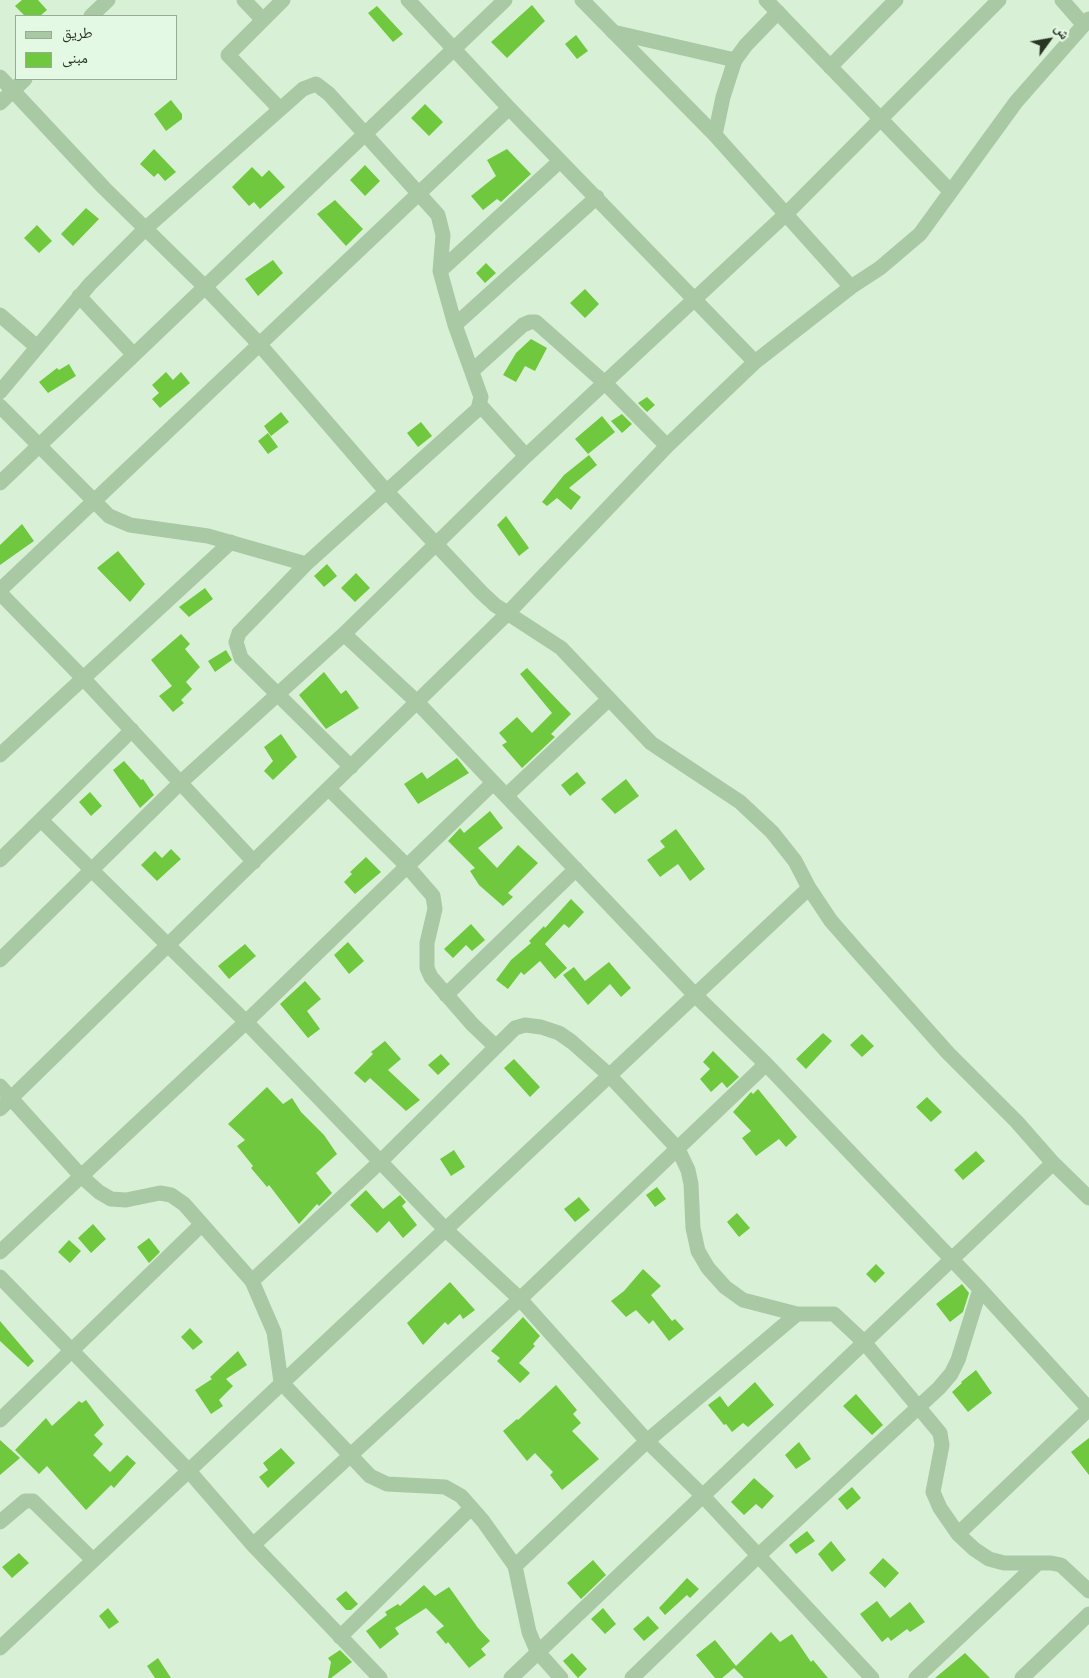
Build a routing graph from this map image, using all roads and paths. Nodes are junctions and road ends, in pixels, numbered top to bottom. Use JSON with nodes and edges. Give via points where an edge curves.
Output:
{"nodes":[{"id":1,"x":108,"y":0,"type":"edge"},
{"id":2,"x":244,"y":0,"type":"edge"},
{"id":3,"x":283,"y":0,"type":"edge"},
{"id":4,"x":408,"y":0,"type":"edge"},
{"id":5,"x":505,"y":0,"type":"edge"},
{"id":6,"x":582,"y":0,"type":"edge"},
{"id":7,"x":766,"y":0,"type":"edge"},
{"id":8,"x":896,"y":0,"type":"edge"},
{"id":9,"x":999,"y":0,"type":"edge"},
{"id":10,"x":1062,"y":0,"type":"edge"},
{"id":11,"x":778,"y":12,"type":"junction"},
{"id":12,"x":92,"y":15,"type":"edge"},
{"id":13,"x":262,"y":20,"type":"junction"},
{"id":14,"x":1086,"y":21,"type":"edge"},
{"id":15,"x":613,"y":32,"type":"junction"},
{"id":16,"x":454,"y":48,"type":"junction"},
{"id":17,"x":735,"y":60,"type":"junction"},
{"id":18,"x":830,"y":68,"type":"junction"},
{"id":19,"x":0,"y":77,"type":"edge"},
{"id":20,"x":25,"y":80,"type":"edge"},
{"id":21,"x":13,"y":91,"type":"junction"},
{"id":22,"x":0,"y":103,"type":"edge"},
{"id":23,"x":509,"y":108,"type":"junction"},
{"id":24,"x":280,"y":109,"type":"junction"},
{"id":25,"x":881,"y":121,"type":"junction"},
{"id":26,"x":366,"y":133,"type":"junction"},
{"id":27,"x":715,"y":135,"type":"junction"},
{"id":28,"x":560,"y":161,"type":"junction"},
{"id":29,"x":950,"y":191,"type":"junction"},
{"id":30,"x":420,"y":193,"type":"junction"},
{"id":31,"x":597,"y":197,"type":"junction"},
{"id":32,"x":786,"y":214,"type":"junction"},
{"id":33,"x":146,"y":228,"type":"junction"},
{"id":34,"x":440,"y":271,"type":"junction"},
{"id":35,"x":205,"y":287,"type":"junction"},
{"id":36,"x":851,"y":287,"type":"junction"},
{"id":37,"x":79,"y":296,"type":"junction"},
{"id":38,"x":694,"y":299,"type":"junction"},
{"id":39,"x":0,"y":315,"type":"edge"},
{"id":40,"x":455,"y":325,"type":"junction"},
{"id":41,"x":260,"y":345,"type":"junction"},
{"id":42,"x":37,"y":347,"type":"junction"},
{"id":43,"x":134,"y":355,"type":"junction"},
{"id":44,"x":755,"y":362,"type":"junction"},
{"id":45,"x":472,"y":371,"type":"junction"},
{"id":46,"x":605,"y":383,"type":"junction"},
{"id":47,"x":0,"y":392,"type":"edge"},
{"id":48,"x":0,"y":406,"type":"edge"},
{"id":49,"x":480,"y":406,"type":"junction"},
{"id":50,"x":38,"y":445,"type":"junction"},
{"id":51,"x":667,"y":446,"type":"junction"},
{"id":52,"x":526,"y":456,"type":"junction"},
{"id":53,"x":0,"y":483,"type":"edge"},
{"id":54,"x":386,"y":490,"type":"junction"},
{"id":55,"x":92,"y":502,"type":"junction"},
{"id":56,"x":231,"y":542,"type":"junction"},
{"id":57,"x":436,"y":544,"type":"junction"},
{"id":58,"x":306,"y":564,"type":"junction"},
{"id":59,"x":0,"y":592,"type":"edge"},
{"id":60,"x":508,"y":613,"type":"junction"},
{"id":61,"x":344,"y":634,"type":"junction"},
{"id":62,"x":83,"y":678,"type":"junction"},
{"id":63,"x":278,"y":694,"type":"junction"},
{"id":64,"x":608,"y":700,"type":"junction"},
{"id":65,"x":417,"y":702,"type":"junction"},
{"id":66,"x":132,"y":730,"type":"junction"},
{"id":67,"x":0,"y":755,"type":"edge"},
{"id":68,"x":351,"y":767,"type":"junction"},
{"id":69,"x":180,"y":783,"type":"junction"},
{"id":70,"x":493,"y":783,"type":"junction"},
{"id":71,"x":329,"y":789,"type":"junction"},
{"id":72,"x":507,"y":795,"type":"junction"},
{"id":73,"x":42,"y":821,"type":"junction"},
{"id":74,"x":0,"y":860,"type":"edge"},
{"id":75,"x":254,"y":862,"type":"junction"},
{"id":76,"x":407,"y":866,"type":"junction"},
{"id":77,"x":576,"y":868,"type":"junction"},
{"id":78,"x":93,"y":871,"type":"junction"},
{"id":79,"x":809,"y":888,"type":"junction"},
{"id":80,"x":167,"y":945,"type":"junction"},
{"id":81,"x":0,"y":960,"type":"edge"},
{"id":82,"x":694,"y":994,"type":"junction"},
{"id":83,"x":446,"y":995,"type":"junction"},
{"id":84,"x":246,"y":1022,"type":"junction"},
{"id":85,"x":496,"y":1047,"type":"junction"},
{"id":86,"x":766,"y":1064,"type":"junction"},
{"id":87,"x":608,"y":1074,"type":"junction"},
{"id":88,"x":0,"y":1086,"type":"edge"},
{"id":89,"x":11,"y":1097,"type":"junction"},
{"id":90,"x":0,"y":1108,"type":"edge"},
{"id":91,"x":678,"y":1149,"type":"junction"},
{"id":92,"x":381,"y":1162,"type":"junction"},
{"id":93,"x":1052,"y":1163,"type":"junction"},
{"id":94,"x":81,"y":1176,"type":"junction"},
{"id":95,"x":1089,"y":1198,"type":"edge"},
{"id":96,"x":201,"y":1225,"type":"junction"},
{"id":97,"x":445,"y":1229,"type":"junction"},
{"id":98,"x":0,"y":1252,"type":"edge"},
{"id":99,"x":951,"y":1260,"type":"junction"},
{"id":100,"x":0,"y":1277,"type":"edge"},
{"id":101,"x":252,"y":1281,"type":"junction"},
{"id":102,"x":980,"y":1289,"type":"junction"},
{"id":103,"x":520,"y":1299,"type":"junction"},
{"id":104,"x":797,"y":1314,"type":"junction"},
{"id":105,"x":864,"y":1342,"type":"junction"},
{"id":106,"x":74,"y":1351,"type":"junction"},
{"id":107,"x":281,"y":1382,"type":"junction"},
{"id":108,"x":919,"y":1406,"type":"junction"},
{"id":109,"x":1089,"y":1409,"type":"edge"},
{"id":110,"x":0,"y":1420,"type":"edge"},
{"id":111,"x":647,"y":1441,"type":"junction"},
{"id":112,"x":350,"y":1456,"type":"junction"},
{"id":113,"x":188,"y":1471,"type":"junction"},
{"id":114,"x":703,"y":1496,"type":"junction"},
{"id":115,"x":471,"y":1508,"type":"junction"},
{"id":116,"x":0,"y":1522,"type":"edge"},
{"id":117,"x":958,"y":1534,"type":"junction"},
{"id":118,"x":253,"y":1545,"type":"junction"},
{"id":119,"x":758,"y":1555,"type":"junction"},
{"id":120,"x":93,"y":1560,"type":"junction"},
{"id":121,"x":1038,"y":1563,"type":"junction"},
{"id":122,"x":515,"y":1566,"type":"junction"},
{"id":123,"x":1089,"y":1591,"type":"edge"},
{"id":124,"x":1089,"y":1614,"type":"edge"},
{"id":125,"x":340,"y":1637,"type":"junction"},
{"id":126,"x":0,"y":1648,"type":"edge"},
{"id":127,"x":537,"y":1651,"type":"junction"},
{"id":128,"x":380,"y":1678,"type":"edge"},
{"id":129,"x":511,"y":1678,"type":"edge"},
{"id":130,"x":561,"y":1678,"type":"edge"},
{"id":131,"x":632,"y":1678,"type":"edge"},
{"id":132,"x":872,"y":1678,"type":"edge"},
{"id":133,"x":916,"y":1678,"type":"edge"},
{"id":134,"x":1022,"y":1678,"type":"edge"}],
"edges":[{"from":1,"to":12,"type":"street"},
{"from":2,"to":13,"type":"street"},
{"from":3,"to":13,"type":"street"},
{"from":4,"to":16,"type":"street"},
{"from":5,"to":16,"type":"street"},
{"from":6,"to":15,"type":"street"},
{"from":7,"to":11,"type":"street"},
{"from":8,"to":18,"type":"street"},
{"from":9,"to":25,"type":"street"},
{"from":10,"to":14,"type":"street"},
{"from":11,"to":17,"type":"street"},
{"from":11,"to":18,"type":"street"},
{"from":13,"to":24,"type":"street","via":[[228,55]]},
{"from":14,"to":29,"type":"street","via":[[1016,102]]},
{"from":15,"to":17,"type":"street"},
{"from":15,"to":27,"type":"street"},
{"from":16,"to":23,"type":"street"},
{"from":16,"to":26,"type":"street"},
{"from":17,"to":27,"type":"street","via":[[727,80]]},
{"from":18,"to":25,"type":"street"},
{"from":19,"to":21,"type":"street"},
{"from":20,"to":21,"type":"street"},
{"from":21,"to":22,"type":"street"},
{"from":21,"to":33,"type":"street"},
{"from":23,"to":28,"type":"street"},
{"from":23,"to":30,"type":"street"},
{"from":24,"to":26,"type":"street","via":[[303,89],[316,84]]},
{"from":24,"to":33,"type":"street"},
{"from":25,"to":29,"type":"street"},
{"from":25,"to":32,"type":"street"},
{"from":26,"to":30,"type":"street"},
{"from":26,"to":35,"type":"street"},
{"from":27,"to":32,"type":"street"},
{"from":28,"to":31,"type":"street"},
{"from":28,"to":34,"type":"street"},
{"from":29,"to":36,"type":"street","via":[[920,234],[880,268]]},
{"from":30,"to":34,"type":"street","via":[[438,215],[443,235]]},
{"from":30,"to":41,"type":"street"},
{"from":31,"to":38,"type":"street"},
{"from":31,"to":40,"type":"street"},
{"from":32,"to":36,"type":"street"},
{"from":32,"to":38,"type":"street"},
{"from":33,"to":35,"type":"street"},
{"from":33,"to":37,"type":"street"},
{"from":34,"to":40,"type":"street"},
{"from":35,"to":41,"type":"street"},
{"from":35,"to":43,"type":"street"},
{"from":36,"to":44,"type":"street"},
{"from":37,"to":42,"type":"street"},
{"from":37,"to":43,"type":"street"},
{"from":38,"to":44,"type":"street"},
{"from":38,"to":46,"type":"street"},
{"from":39,"to":42,"type":"street"},
{"from":40,"to":45,"type":"street"},
{"from":41,"to":54,"type":"street"},
{"from":41,"to":55,"type":"street"},
{"from":42,"to":47,"type":"street"},
{"from":43,"to":50,"type":"street"},
{"from":44,"to":51,"type":"street"},
{"from":45,"to":46,"type":"street","via":[[530,322],[541,326]]},
{"from":45,"to":49,"type":"street","via":[[481,397]]},
{"from":46,"to":51,"type":"street"},
{"from":46,"to":52,"type":"street"},
{"from":48,"to":50,"type":"street"},
{"from":49,"to":52,"type":"street"},
{"from":49,"to":54,"type":"street"},
{"from":50,"to":53,"type":"street"},
{"from":50,"to":55,"type":"street"},
{"from":51,"to":60,"type":"street"},
{"from":52,"to":57,"type":"street"},
{"from":54,"to":57,"type":"street"},
{"from":54,"to":58,"type":"street"},
{"from":55,"to":56,"type":"street","via":[[109,516],[130,525]]},
{"from":55,"to":59,"type":"street"},
{"from":56,"to":58,"type":"street"},
{"from":56,"to":62,"type":"street"},
{"from":57,"to":60,"type":"street","via":[[481,592]]},
{"from":57,"to":61,"type":"street"},
{"from":58,"to":63,"type":"street","via":[[244,625],[236,642],[241,658]]},
{"from":59,"to":62,"type":"street"},
{"from":60,"to":64,"type":"street","via":[[561,648]]},
{"from":60,"to":65,"type":"street"},
{"from":61,"to":63,"type":"street"},
{"from":61,"to":65,"type":"street"},
{"from":62,"to":66,"type":"street"},
{"from":62,"to":67,"type":"street"},
{"from":63,"to":68,"type":"street"},
{"from":63,"to":69,"type":"street"},
{"from":64,"to":72,"type":"street"},
{"from":64,"to":79,"type":"street","via":[[651,743],[747,808],[778,839],[795,861]]},
{"from":65,"to":68,"type":"street"},
{"from":65,"to":70,"type":"street"},
{"from":66,"to":69,"type":"street"},
{"from":66,"to":73,"type":"street"},
{"from":68,"to":71,"type":"street"},
{"from":69,"to":75,"type":"street"},
{"from":69,"to":78,"type":"street"},
{"from":70,"to":72,"type":"street"},
{"from":70,"to":76,"type":"street"},
{"from":71,"to":75,"type":"street"},
{"from":71,"to":76,"type":"street"},
{"from":72,"to":77,"type":"street"},
{"from":73,"to":74,"type":"street"},
{"from":73,"to":78,"type":"street"},
{"from":75,"to":80,"type":"street"},
{"from":76,"to":83,"type":"street","via":[[433,896],[435,909],[425,959],[431,977]]},
{"from":76,"to":84,"type":"street"},
{"from":77,"to":82,"type":"street"},
{"from":77,"to":83,"type":"street"},
{"from":78,"to":80,"type":"street"},
{"from":78,"to":81,"type":"street"},
{"from":79,"to":82,"type":"street"},
{"from":79,"to":93,"type":"street","via":[[831,921],[911,1014],[1017,1122]]},
{"from":80,"to":84,"type":"street"},
{"from":80,"to":89,"type":"street"},
{"from":82,"to":86,"type":"street"},
{"from":82,"to":87,"type":"street"},
{"from":83,"to":85,"type":"street"},
{"from":84,"to":92,"type":"street"},
{"from":84,"to":94,"type":"street"},
{"from":85,"to":87,"type":"street","via":[[515,1028],[541,1026],[572,1042]]},
{"from":85,"to":92,"type":"street"},
{"from":86,"to":91,"type":"street"},
{"from":86,"to":99,"type":"street"},
{"from":87,"to":91,"type":"street"},
{"from":87,"to":97,"type":"street"},
{"from":88,"to":89,"type":"street"},
{"from":89,"to":90,"type":"street"},
{"from":89,"to":94,"type":"street"},
{"from":91,"to":103,"type":"street"},
{"from":91,"to":104,"type":"street","via":[[691,1184],[694,1236],[708,1268],[725,1287],[743,1300]]},
{"from":92,"to":97,"type":"street"},
{"from":92,"to":101,"type":"street"},
{"from":93,"to":95,"type":"street"},
{"from":93,"to":99,"type":"street"},
{"from":94,"to":96,"type":"street","via":[[111,1199],[126,1200],[160,1193],[172,1195]]},
{"from":94,"to":98,"type":"street"},
{"from":96,"to":101,"type":"street"},
{"from":96,"to":106,"type":"street"},
{"from":97,"to":103,"type":"street"},
{"from":97,"to":107,"type":"street"},
{"from":99,"to":102,"type":"street"},
{"from":99,"to":105,"type":"street"},
{"from":100,"to":106,"type":"street"},
{"from":101,"to":107,"type":"street","via":[[274,1332]]},
{"from":102,"to":108,"type":"street","via":[[951,1374]]},
{"from":102,"to":109,"type":"street"},
{"from":103,"to":111,"type":"street"},
{"from":103,"to":112,"type":"street"},
{"from":104,"to":105,"type":"street","via":[[834,1314]]},
{"from":104,"to":111,"type":"street"},
{"from":105,"to":108,"type":"street"},
{"from":105,"to":114,"type":"street"},
{"from":106,"to":110,"type":"street"},
{"from":106,"to":113,"type":"street"},
{"from":107,"to":112,"type":"street"},
{"from":107,"to":113,"type":"street"},
{"from":108,"to":117,"type":"street","via":[[940,1433],[942,1445],[933,1492]]},
{"from":108,"to":119,"type":"street"},
{"from":109,"to":117,"type":"street"},
{"from":111,"to":114,"type":"street"},
{"from":111,"to":122,"type":"street"},
{"from":112,"to":115,"type":"street","via":[[370,1476],[387,1484],[444,1487],[461,1496]]},
{"from":112,"to":118,"type":"street"},
{"from":113,"to":118,"type":"street"},
{"from":113,"to":120,"type":"street"},
{"from":114,"to":119,"type":"street"},
{"from":114,"to":127,"type":"street"},
{"from":115,"to":122,"type":"street"},
{"from":115,"to":125,"type":"street"},
{"from":116,"to":120,"type":"street","via":[[25,1501],[33,1501]]},
{"from":117,"to":121,"type":"street","via":[[989,1559],[1004,1563]]},
{"from":118,"to":125,"type":"street"},
{"from":119,"to":131,"type":"street"},
{"from":119,"to":132,"type":"street"},
{"from":120,"to":126,"type":"street"},
{"from":121,"to":123,"type":"street","via":[[1061,1565]]},
{"from":121,"to":133,"type":"street"},
{"from":122,"to":127,"type":"street","via":[[529,1632]]},
{"from":124,"to":134,"type":"street"},
{"from":125,"to":128,"type":"street"},
{"from":127,"to":129,"type":"street"},
{"from":127,"to":130,"type":"street"}]}
